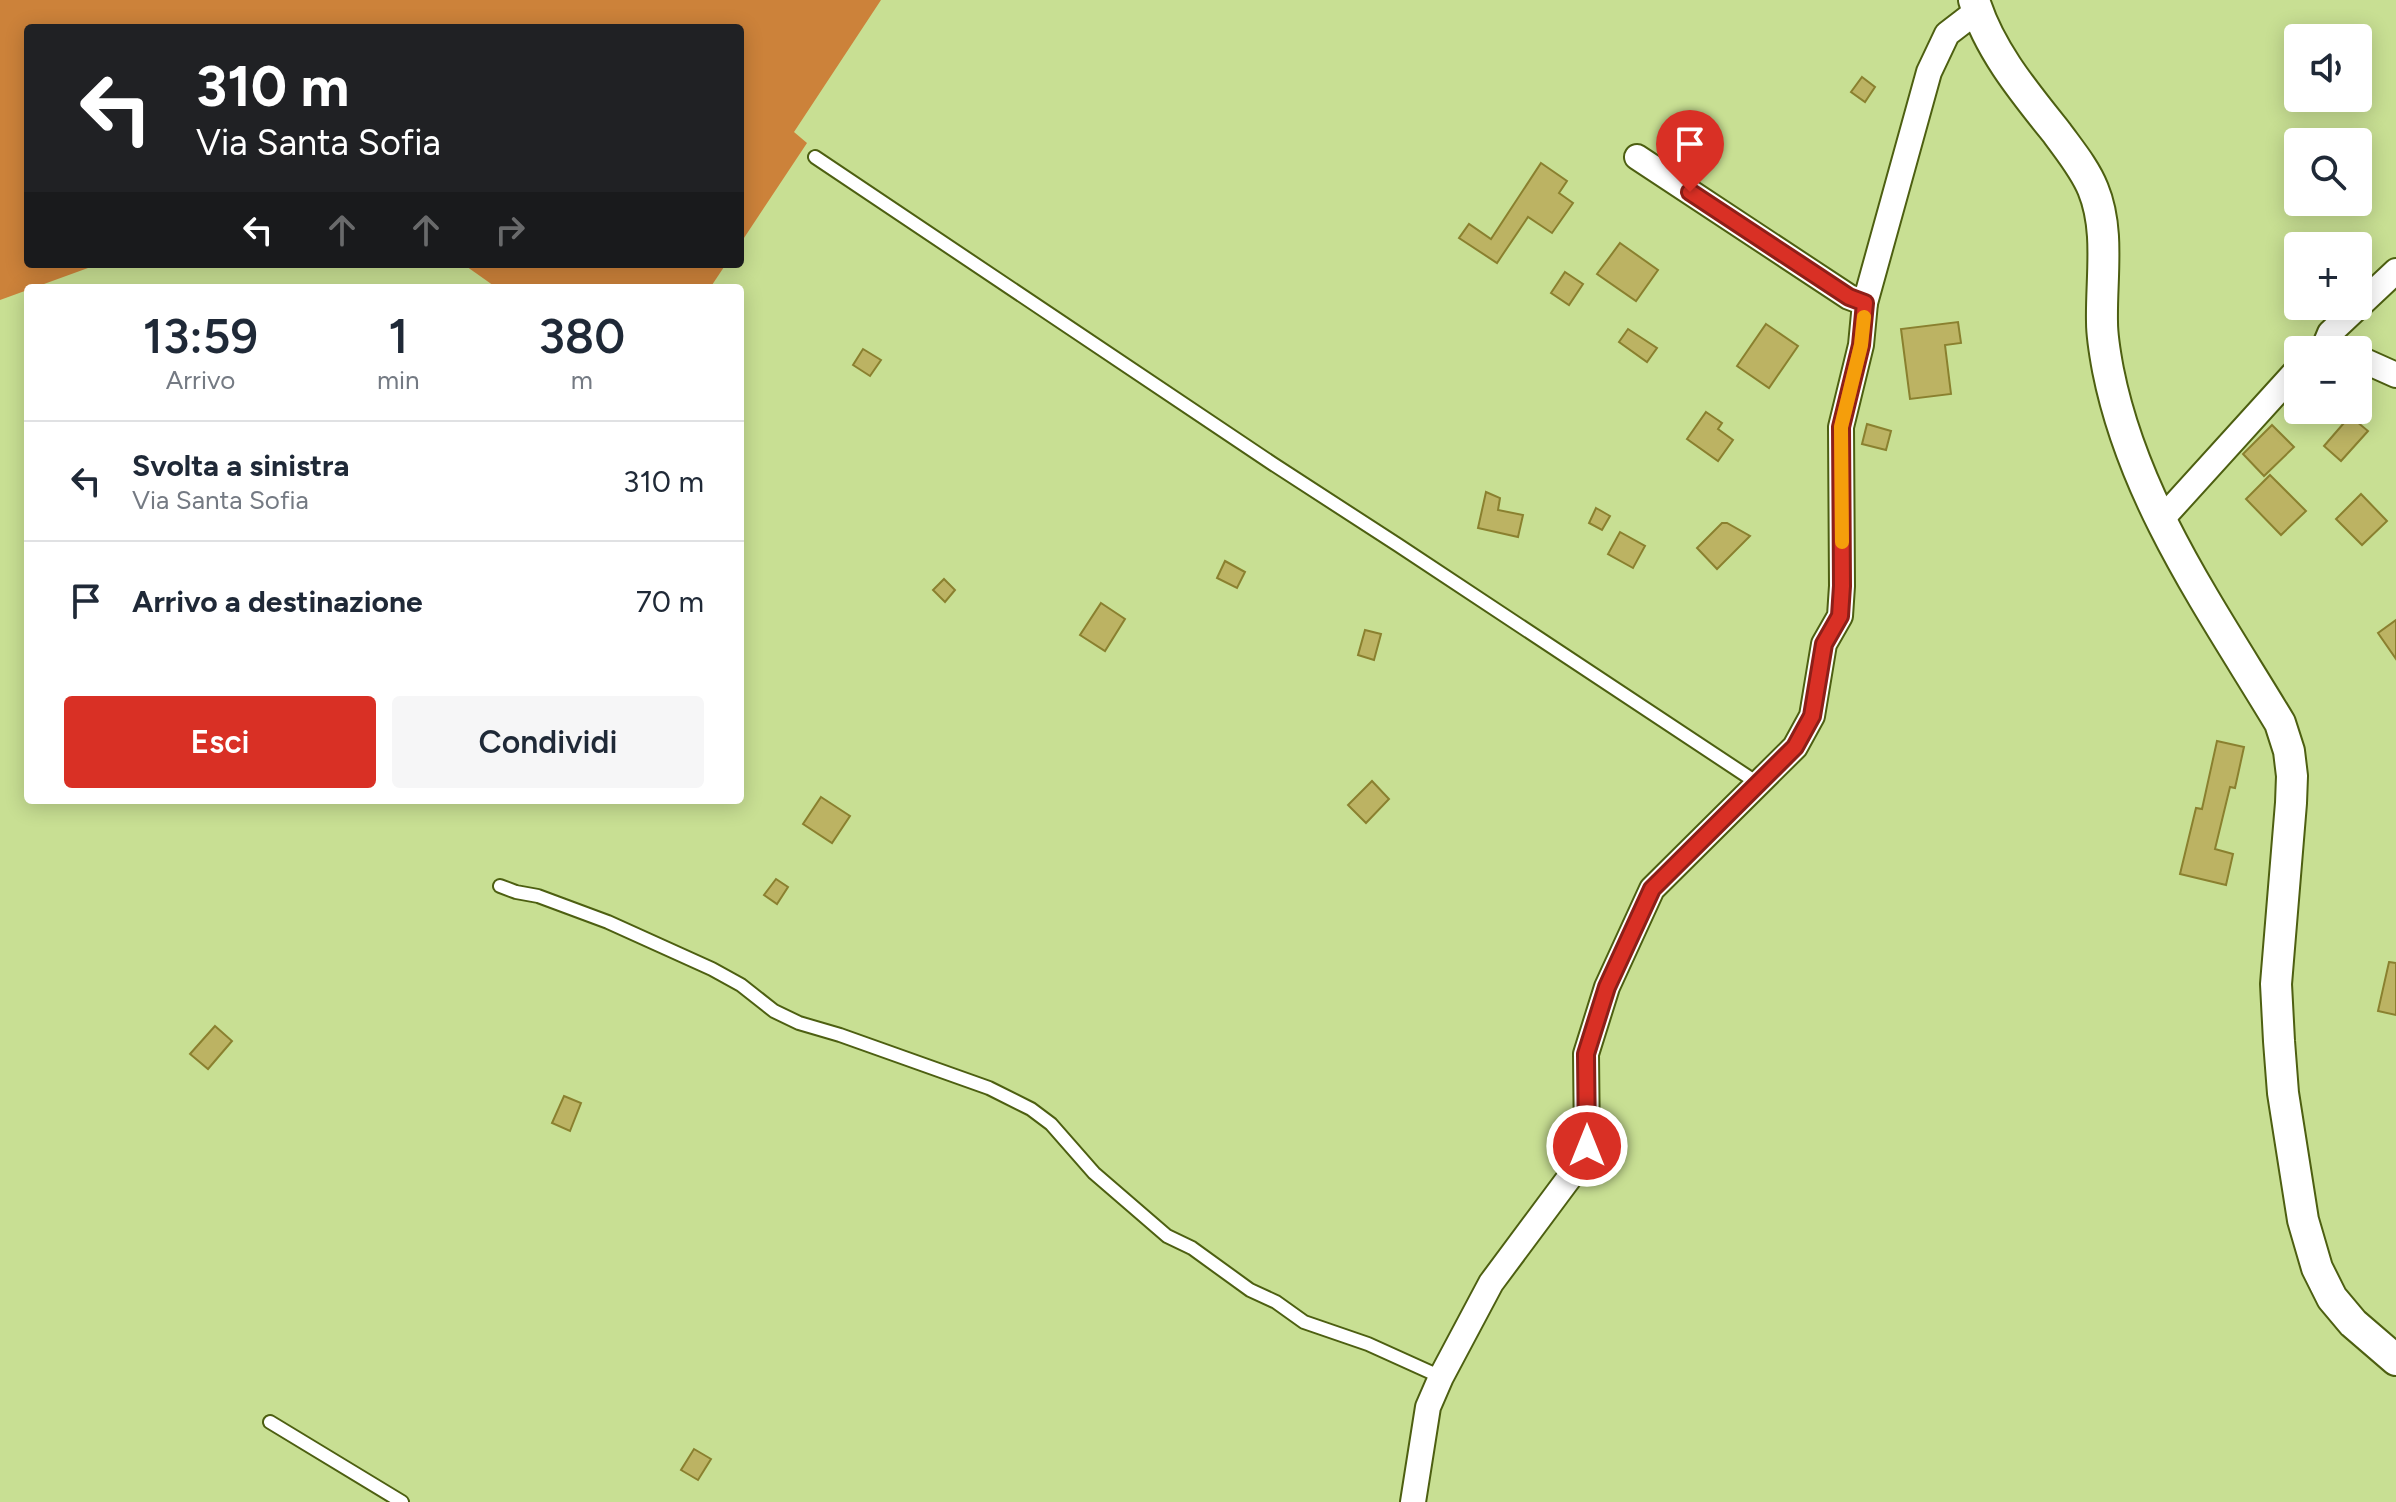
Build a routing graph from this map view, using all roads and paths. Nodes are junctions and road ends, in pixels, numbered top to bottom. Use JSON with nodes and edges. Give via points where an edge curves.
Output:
{"nodes":[{"id":1,"x":1975,"y":5,"type":"edge"},
{"id":2,"x":815,"y":157,"type":"dead end"},
{"id":3,"x":1637,"y":157,"type":"dead end"},
{"id":4,"x":2396,"y":271,"type":"edge"},
{"id":5,"x":1865,"y":303,"type":"junction"},
{"id":6,"x":2329,"y":336,"type":"edge"},
{"id":7,"x":2372,"y":364,"type":"edge"},
{"id":8,"x":2396,"y":375,"type":"edge"},
{"id":9,"x":2284,"y":384,"type":"edge"},
{"id":10,"x":2160,"y":521,"type":"junction"},
{"id":11,"x":1759,"y":784,"type":"junction"},
{"id":12,"x":500,"y":886,"type":"dead end"},
{"id":13,"x":2396,"y":1360,"type":"edge"},
{"id":14,"x":1441,"y":1377,"type":"junction"},
{"id":15,"x":270,"y":1422,"type":"dead end"},
{"id":16,"x":402,"y":1502,"type":"edge"},
{"id":17,"x":1413,"y":1502,"type":"edge"}],
"edges":[{"from":1,"to":5,"type":"street","via":[[1947,34],[1929,72]]},
{"from":1,"to":10,"type":"street","via":[[2018,83],[2093,186],[2103,246],[2107,368],[2119,419]]},
{"from":2,"to":11,"type":"lane"},
{"from":3,"to":5,"type":"street"},
{"from":4,"to":6,"type":"street"},
{"from":5,"to":11,"type":"street","via":[[1861,345],[1841,427],[1840,616],[1824,644],[1812,716],[1795,747]]},
{"from":7,"to":8,"type":"street"},
{"from":9,"to":10,"type":"street"},
{"from":10,"to":13,"type":"street","via":[[2280,723],[2289,751],[2291,803],[2276,984],[2283,1093],[2303,1220],[2332,1298]]},
{"from":11,"to":14,"type":"street","via":[[1652,889],[1607,987],[1586,1054],[1587,1146],[1581,1162],[1491,1283]]},
{"from":12,"to":14,"type":"lane","via":[[608,922],[712,969],[799,1023],[989,1088],[1031,1109],[1167,1236],[1304,1322]]},
{"from":14,"to":17,"type":"street","via":[[1428,1407]]},
{"from":15,"to":16,"type":"lane"}]}
